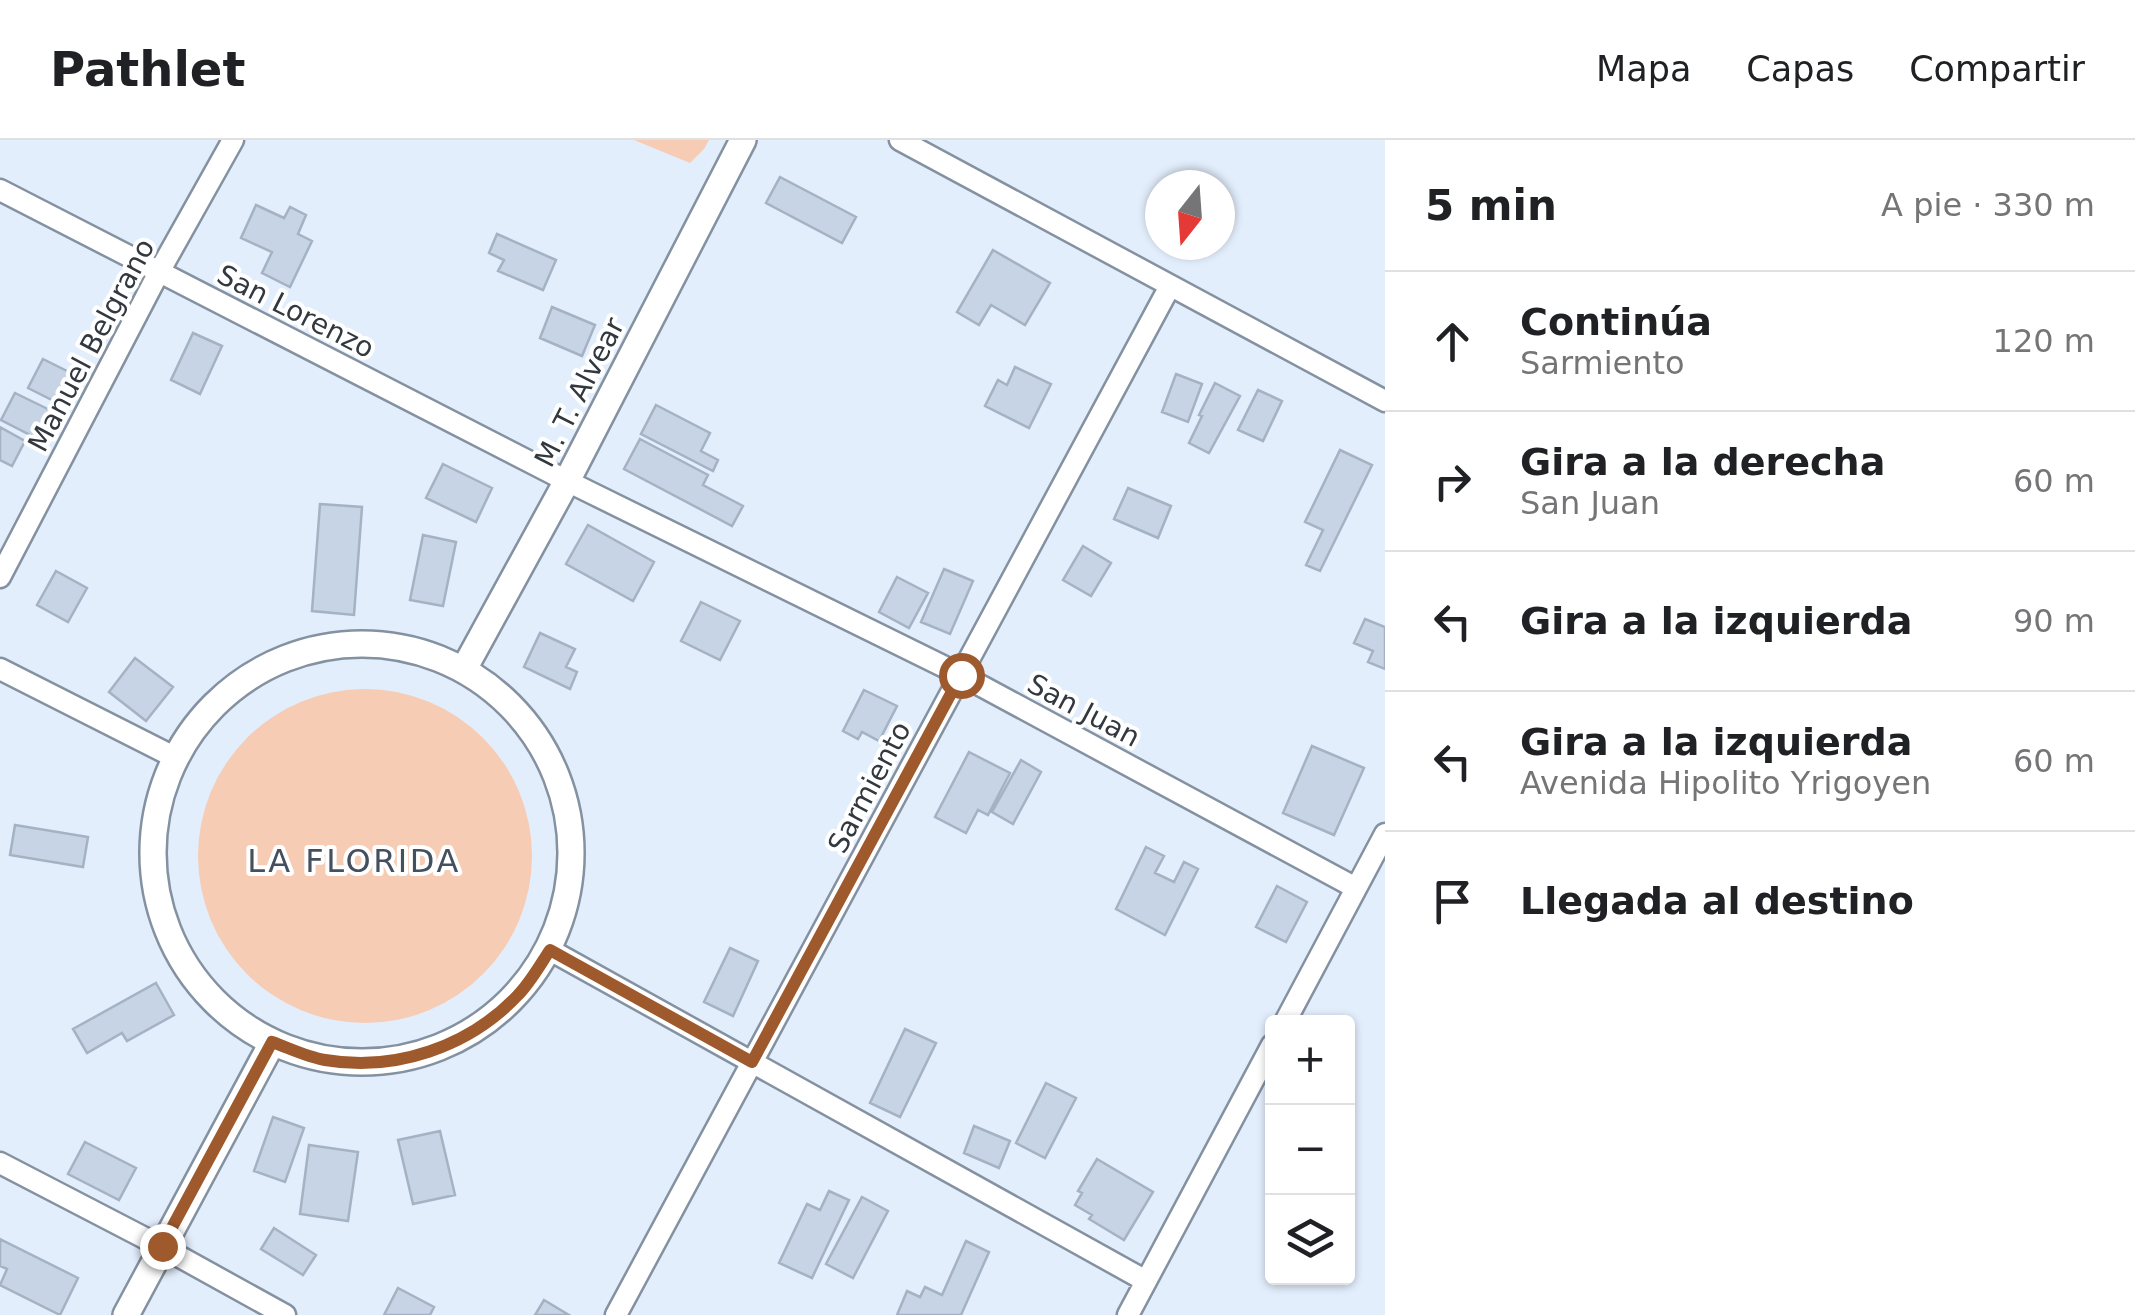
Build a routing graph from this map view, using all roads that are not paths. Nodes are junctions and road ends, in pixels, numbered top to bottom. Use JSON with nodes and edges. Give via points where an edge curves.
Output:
{"nodes":[{"id":1,"x":232,"y":140,"type":"edge"},
{"id":2,"x":744,"y":140,"type":"edge"},
{"id":3,"x":900,"y":140,"type":"edge"},
{"id":4,"x":0,"y":190,"type":"edge"},
{"id":5,"x":159,"y":272,"type":"junction"},
{"id":6,"x":1170,"y":286,"type":"junction"},
{"id":7,"x":1385,"y":401,"type":"edge"},
{"id":8,"x":567,"y":481,"type":"junction"},
{"id":9,"x":0,"y":577,"type":"edge"},
{"id":10,"x":0,"y":669,"type":"edge"},
{"id":11,"x":464,"y":669,"type":"junction"},
{"id":12,"x":961,"y":675,"type":"junction"},
{"id":13,"x":174,"y":757,"type":"junction"},
{"id":14,"x":1385,"y":834,"type":"edge"},
{"id":15,"x":1356,"y":888,"type":"junction"},
{"id":16,"x":550,"y":950,"type":"junction"},
{"id":17,"x":1288,"y":1015,"type":"edge"},
{"id":18,"x":272,"y":1042,"type":"junction"},
{"id":19,"x":1265,"y":1058,"type":"edge"},
{"id":20,"x":752,"y":1062,"type":"junction"},
{"id":21,"x":0,"y":1163,"type":"edge"},
{"id":22,"x":162,"y":1246,"type":"junction"},
{"id":23,"x":1146,"y":1281,"type":"junction"},
{"id":24,"x":126,"y":1315,"type":"edge"},
{"id":25,"x":285,"y":1315,"type":"edge"},
{"id":26,"x":616,"y":1315,"type":"edge"},
{"id":27,"x":1128,"y":1315,"type":"edge"}],
"edges":[{"from":1,"to":5,"type":"street","name":"Manuel Belgrano"},
{"from":2,"to":8,"type":"street","name":"M. T. Alvear"},
{"from":3,"to":6,"type":"street"},
{"from":4,"to":5,"type":"street","name":"San Lorenzo"},
{"from":5,"to":8,"type":"street","name":"San Lorenzo"},
{"from":5,"to":9,"type":"street","name":"Manuel Belgrano"},
{"from":6,"to":7,"type":"street"},
{"from":6,"to":12,"type":"street","name":"Sarmiento"},
{"from":8,"to":11,"type":"street","name":"M. T. Alvear"},
{"from":8,"to":12,"type":"street","name":"San Juan"},
{"from":10,"to":13,"type":"street"},
{"from":11,"to":13,"type":"street","via":[[412,649],[356,643],[300,652],[249,675],[206,711]]},
{"from":11,"to":16,"type":"street","via":[[508,701],[542,743],[564,792],[572,864],[568,900]]},
{"from":12,"to":15,"type":"street","name":"San Juan"},
{"from":12,"to":20,"type":"street","name":"Sarmiento"},
{"from":13,"to":18,"type":"street","via":[[156,810],[152,865],[162,920],[188,970],[225,1012]]},
{"from":14,"to":15,"type":"street"},
{"from":15,"to":17,"type":"street"},
{"from":16,"to":18,"type":"street","via":[[519,994],[478,1029],[430,1052],[377,1063],[323,1060]]},
{"from":16,"to":20,"type":"street"},
{"from":18,"to":22,"type":"street"},
{"from":19,"to":23,"type":"street"},
{"from":20,"to":23,"type":"street"},
{"from":20,"to":26,"type":"street","name":"Sarmiento"},
{"from":21,"to":22,"type":"street"},
{"from":22,"to":24,"type":"street"},
{"from":22,"to":25,"type":"street"},
{"from":23,"to":27,"type":"street"}]}
